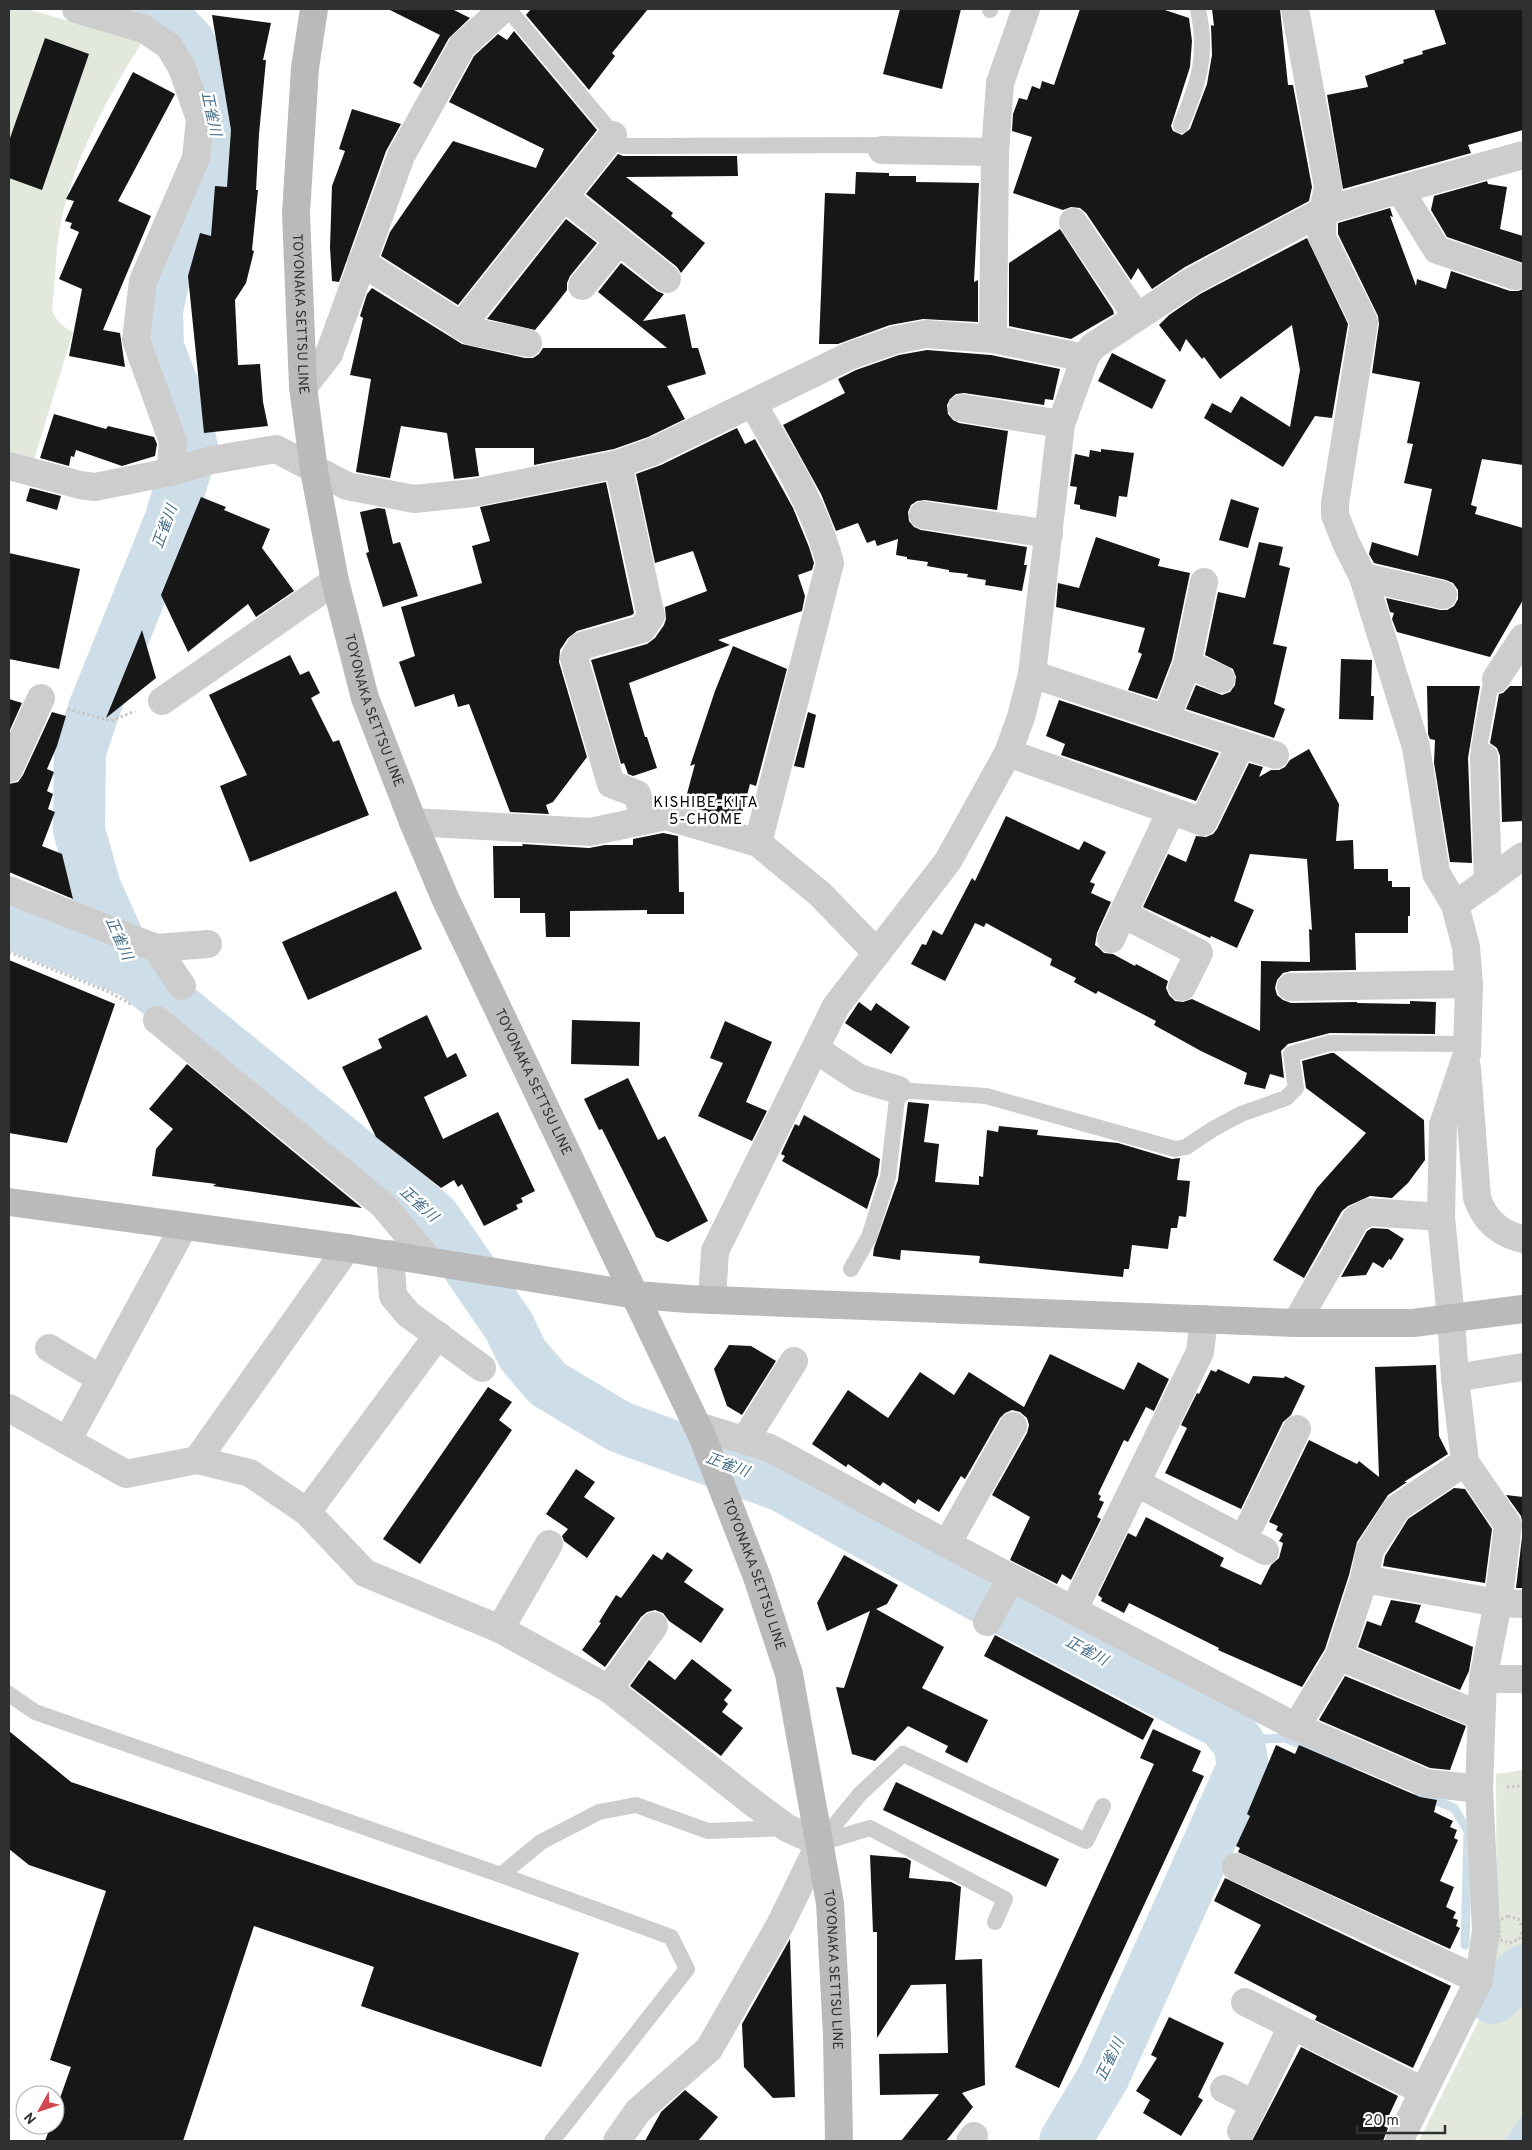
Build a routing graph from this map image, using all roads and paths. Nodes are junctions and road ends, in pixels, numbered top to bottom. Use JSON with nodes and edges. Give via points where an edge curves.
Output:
{"nodes":[{"id":1,"x":76,"y":9,"type":"edge"},
{"id":2,"x":314,"y":9,"type":"edge"},
{"id":3,"x":501,"y":9,"type":"edge"},
{"id":4,"x":1026,"y":9,"type":"edge"},
{"id":5,"x":1198,"y":9,"type":"edge"},
{"id":6,"x":1295,"y":9,"type":"edge"},
{"id":7,"x":1182,"y":124,"type":"dead end"},
{"id":8,"x":613,"y":135,"type":"junction"},
{"id":9,"x":882,"y":150,"type":"joint"},
{"id":10,"x":995,"y":152,"type":"junction"},
{"id":11,"x":1523,"y":155,"type":"edge"},
{"id":12,"x":1400,"y":190,"type":"junction"},
{"id":13,"x":564,"y":197,"type":"junction"},
{"id":14,"x":1323,"y":212,"type":"junction"},
{"id":15,"x":1073,"y":222,"type":"dead end"},
{"id":16,"x":618,"y":241,"type":"junction"},
{"id":17,"x":361,"y":262,"type":"junction"},
{"id":18,"x":1514,"y":276,"type":"dead end"},
{"id":19,"x":666,"y":279,"type":"dead end"},
{"id":20,"x":582,"y":286,"type":"dead end"},
{"id":21,"x":1137,"y":317,"type":"junction"},
{"id":22,"x":461,"y":326,"type":"junction"},
{"id":23,"x":993,"y":339,"type":"junction"},
{"id":24,"x":528,"y":343,"type":"dead end"},
{"id":25,"x":1085,"y":358,"type":"junction"},
{"id":26,"x":303,"y":387,"type":"junction"},
{"id":27,"x":754,"y":404,"type":"junction"},
{"id":28,"x":962,"y":408,"type":"dead end"},
{"id":29,"x":1062,"y":424,"type":"junction"},
{"id":30,"x":618,"y":464,"type":"junction"},
{"id":31,"x":9,"y":466,"type":"edge"},
{"id":32,"x":314,"y":470,"type":"junction"},
{"id":33,"x":170,"y":472,"type":"junction"},
{"id":34,"x":923,"y":515,"type":"dead end"},
{"id":35,"x":1049,"y":534,"type":"junction"},
{"id":36,"x":1363,"y":577,"type":"junction"},
{"id":37,"x":335,"y":582,"type":"junction"},
{"id":38,"x":1204,"y":582,"type":"dead end"},
{"id":39,"x":1443,"y":595,"type":"dead end"},
{"id":40,"x":1523,"y":638,"type":"edge"},
{"id":41,"x":1187,"y":664,"type":"junction"},
{"id":42,"x":1032,"y":674,"type":"junction"},
{"id":43,"x":1221,"y":679,"type":"dead end"},
{"id":44,"x":1496,"y":679,"type":"joint"},
{"id":45,"x":41,"y":698,"type":"dead end"},
{"id":46,"x":162,"y":701,"type":"dead end"},
{"id":47,"x":71,"y":710,"type":"dead end"},
{"id":48,"x":1166,"y":719,"type":"junction"},
{"id":49,"x":111,"y":721,"type":"dead end"},
{"id":50,"x":1241,"y":744,"type":"junction"},
{"id":51,"x":1008,"y":753,"type":"junction"},
{"id":52,"x":1275,"y":755,"type":"dead end"},
{"id":53,"x":1484,"y":757,"type":"joint"},
{"id":54,"x":10,"y":764,"type":"edge"},
{"id":55,"x":1171,"y":810,"type":"junction"},
{"id":56,"x":645,"y":820,"type":"junction"},
{"id":57,"x":413,"y":822,"type":"junction"},
{"id":58,"x":758,"y":843,"type":"junction"},
{"id":59,"x":1523,"y":856,"type":"edge"},
{"id":60,"x":1488,"y":882,"type":"junction"},
{"id":61,"x":9,"y":890,"type":"edge"},
{"id":62,"x":1456,"y":905,"type":"junction"},
{"id":63,"x":1123,"y":914,"type":"junction"},
{"id":64,"x":1111,"y":939,"type":"dead end"},
{"id":65,"x":208,"y":944,"type":"dead end"},
{"id":66,"x":156,"y":948,"type":"junction"},
{"id":67,"x":9,"y":952,"type":"edge"},
{"id":68,"x":877,"y":953,"type":"junction"},
{"id":69,"x":1469,"y":984,"type":"junction"},
{"id":70,"x":182,"y":986,"type":"dead end"},
{"id":71,"x":1182,"y":987,"type":"dead end"},
{"id":72,"x":1291,"y":987,"type":"dead end"},
{"id":73,"x":157,"y":1020,"type":"joint"},
{"id":74,"x":815,"y":1049,"type":"junction"},
{"id":75,"x":1467,"y":1049,"type":"junction"},
{"id":76,"x":898,"y":1090,"type":"junction"},
{"id":77,"x":9,"y":1202,"type":"edge"},
{"id":78,"x":1441,"y":1217,"type":"junction"},
{"id":79,"x":184,"y":1226,"type":"junction"},
{"id":80,"x":1523,"y":1239,"type":"edge"},
{"id":81,"x":347,"y":1248,"type":"junction"},
{"id":82,"x":390,"y":1254,"type":"junction"},
{"id":83,"x":429,"y":1260,"type":"junction"},
{"id":84,"x":851,"y":1269,"type":"dead end"},
{"id":85,"x":636,"y":1295,"type":"junction"},
{"id":86,"x":712,"y":1300,"type":"junction"},
{"id":87,"x":1523,"y":1309,"type":"edge"},
{"id":88,"x":1204,"y":1319,"type":"junction"},
{"id":89,"x":1451,"y":1319,"type":"junction"},
{"id":90,"x":1296,"y":1322,"type":"junction"},
{"id":91,"x":438,"y":1335,"type":"junction"},
{"id":92,"x":49,"y":1348,"type":"dead end"},
{"id":93,"x":794,"y":1361,"type":"dead end"},
{"id":94,"x":1523,"y":1367,"type":"edge"},
{"id":95,"x":482,"y":1368,"type":"dead end"},
{"id":96,"x":1454,"y":1378,"type":"junction"},
{"id":97,"x":101,"y":1379,"type":"junction"},
{"id":98,"x":9,"y":1408,"type":"edge"},
{"id":99,"x":1013,"y":1426,"type":"dead end"},
{"id":100,"x":1297,"y":1429,"type":"dead end"},
{"id":101,"x":699,"y":1431,"type":"junction"},
{"id":102,"x":745,"y":1440,"type":"junction"},
{"id":103,"x":67,"y":1441,"type":"junction"},
{"id":104,"x":197,"y":1460,"type":"junction"},
{"id":105,"x":1465,"y":1462,"type":"junction"},
{"id":106,"x":1137,"y":1483,"type":"junction"},
{"id":107,"x":307,"y":1512,"type":"junction"},
{"id":108,"x":1516,"y":1525,"type":"edge"},
{"id":109,"x":550,"y":1544,"type":"dead end"},
{"id":110,"x":947,"y":1544,"type":"junction"},
{"id":111,"x":1010,"y":1578,"type":"junction"},
{"id":112,"x":1364,"y":1579,"type":"junction"},
{"id":113,"x":1510,"y":1604,"type":"edge"},
{"id":114,"x":1073,"y":1611,"type":"junction"},
{"id":115,"x":987,"y":1622,"type":"dead end"},
{"id":116,"x":654,"y":1626,"type":"dead end"},
{"id":117,"x":500,"y":1629,"type":"junction"},
{"id":118,"x":1339,"y":1656,"type":"junction"},
{"id":119,"x":1483,"y":1679,"type":"junction"},
{"id":120,"x":1523,"y":1679,"type":"edge"},
{"id":121,"x":609,"y":1689,"type":"junction"},
{"id":122,"x":9,"y":1694,"type":"edge"},
{"id":123,"x":1481,"y":1716,"type":"junction"},
{"id":124,"x":1296,"y":1727,"type":"junction"},
{"id":125,"x":1479,"y":1788,"type":"junction"},
{"id":126,"x":1103,"y":1806,"type":"dead end"},
{"id":127,"x":787,"y":1828,"type":"junction"},
{"id":128,"x":820,"y":1843,"type":"junction"},
{"id":129,"x":1236,"y":1867,"type":"dead end"},
{"id":130,"x":501,"y":1875,"type":"junction"},
{"id":131,"x":995,"y":1922,"type":"dead end"},
{"id":132,"x":1479,"y":1980,"type":"junction"},
{"id":133,"x":1245,"y":2002,"type":"dead end"},
{"id":134,"x":1292,"y":2026,"type":"junction"},
{"id":135,"x":1224,"y":2089,"type":"dead end"},
{"id":136,"x":1423,"y":2091,"type":"junction"},
{"id":137,"x":1254,"y":2104,"type":"junction"},
{"id":138,"x":1241,"y":2131,"type":"dead end"},
{"id":139,"x":552,"y":2141,"type":"edge"},
{"id":140,"x":617,"y":2141,"type":"edge"},
{"id":141,"x":839,"y":2141,"type":"edge"},
{"id":142,"x":1399,"y":2141,"type":"edge"}],
"edges":[{"from":1,"to":33,"type":"street","via":[[144,29],[169,46],[182,68],[200,119],[196,158],[143,281],[136,340],[173,442]]},
{"from":2,"to":26,"type":"main road","name":"TOYONAKA SETTSU LINE","via":[[306,68],[296,213]]},
{"from":3,"to":8,"type":"lane"},
{"from":3,"to":17,"type":"street","via":[[462,46],[401,156]]},
{"from":4,"to":10,"type":"street","via":[[1000,83]]},
{"from":5,"to":7,"type":"lane","via":[[1204,54],[1197,86]]},
{"from":6,"to":14,"type":"street","via":[[1328,187]]},
{"from":8,"to":9,"type":"lane","via":[[622,146],[882,145]]},
{"from":8,"to":13,"type":"street"},
{"from":9,"to":10,"type":"street"},
{"from":10,"to":23,"type":"street"},
{"from":11,"to":12,"type":"street"},
{"from":12,"to":14,"type":"street"},
{"from":12,"to":18,"type":"street","via":[[1438,250]]},
{"from":13,"to":16,"type":"street"},
{"from":13,"to":22,"type":"street"},
{"from":14,"to":21,"type":"street","via":[[1192,281]]},
{"from":14,"to":36,"type":"street","via":[[1322,237],[1364,322],[1335,503],[1346,544]]},
{"from":15,"to":21,"type":"street"},
{"from":16,"to":19,"type":"street"},
{"from":16,"to":20,"type":"street"},
{"from":17,"to":22,"type":"street"},
{"from":17,"to":26,"type":"street","via":[[329,354]]},
{"from":21,"to":25,"type":"street","via":[[1092,346]]},
{"from":22,"to":24,"type":"street","via":[[470,331]]},
{"from":23,"to":25,"type":"street"},
{"from":23,"to":27,"type":"street","via":[[926,334],[895,340],[849,356]]},
{"from":25,"to":29,"type":"street"},
{"from":26,"to":32,"type":"main road","name":"TOYONAKA SETTSU LINE"},
{"from":27,"to":30,"type":"street","via":[[654,451]]},
{"from":27,"to":58,"type":"street","via":[[823,535],[830,563]]},
{"from":28,"to":29,"type":"street"},
{"from":29,"to":35,"type":"street"},
{"from":30,"to":32,"type":"street","via":[[473,493],[414,498],[347,486]]},
{"from":30,"to":56,"type":"street","via":[[651,616],[642,628],[581,646],[574,658],[611,784],[637,794]]},
{"from":31,"to":33,"type":"street","via":[[96,487]]},
{"from":32,"to":33,"type":"street","via":[[276,450],[212,460]]},
{"from":32,"to":37,"type":"main road","name":"TOYONAKA SETTSU LINE"},
{"from":34,"to":35,"type":"street"},
{"from":35,"to":42,"type":"street"},
{"from":36,"to":39,"type":"street"},
{"from":36,"to":62,"type":"street","via":[[1416,748],[1436,873]]},
{"from":37,"to":46,"type":"street"},
{"from":37,"to":57,"type":"main road","name":"TOYONAKA SETTSU LINE","via":[[365,698]]},
{"from":38,"to":41,"type":"street"},
{"from":40,"to":44,"type":"street"},
{"from":41,"to":43,"type":"street"},
{"from":41,"to":48,"type":"street"},
{"from":42,"to":48,"type":"street"},
{"from":42,"to":51,"type":"street"},
{"from":44,"to":53,"type":"lane","via":[[1490,687],[1478,748]]},
{"from":45,"to":54,"type":"street"},
{"from":47,"to":49,"type":"path"},
{"from":48,"to":50,"type":"street"},
{"from":50,"to":52,"type":"street"},
{"from":50,"to":55,"type":"street","via":[[1203,822]]},
{"from":51,"to":55,"type":"street"},
{"from":51,"to":68,"type":"street","via":[[948,861]]},
{"from":53,"to":60,"type":"street"},
{"from":55,"to":63,"type":"street"},
{"from":56,"to":57,"type":"street","via":[[590,832]]},
{"from":56,"to":58,"type":"street","via":[[666,816]]},
{"from":57,"to":85,"type":"main road","name":"TOYONAKA SETTSU LINE","via":[[454,916]]},
{"from":58,"to":68,"type":"street","via":[[820,894]]},
{"from":59,"to":60,"type":"street"},
{"from":60,"to":62,"type":"street"},
{"from":61,"to":66,"type":"street"},
{"from":62,"to":69,"type":"street","via":[[1466,947]]},
{"from":63,"to":64,"type":"street"},
{"from":63,"to":71,"type":"street","via":[[1199,953]]},
{"from":65,"to":66,"type":"street"},
{"from":66,"to":70,"type":"street"},
{"from":67,"to":73,"type":"path","via":[[109,992]]},
{"from":68,"to":74,"type":"street","via":[[836,1006]]},
{"from":69,"to":72,"type":"street"},
{"from":69,"to":75,"type":"street"},
{"from":73,"to":83,"type":"street","via":[[383,1205]]},
{"from":74,"to":76,"type":"street","via":[[859,1078]]},
{"from":74,"to":86,"type":"street","via":[[715,1251]]},
{"from":75,"to":76,"type":"lane","via":[[1330,1043],[1291,1054],[1296,1088],[1286,1098],[1241,1114],[1186,1147],[1176,1148],[986,1096]]},
{"from":75,"to":78,"type":"street","via":[[1443,1125]]},
{"from":75,"to":80,"type":"street","via":[[1477,1198],[1484,1216],[1498,1229]]},
{"from":76,"to":84,"type":"lane","via":[[888,1177],[869,1237]]},
{"from":77,"to":79,"type":"main road"},
{"from":78,"to":89,"type":"street"},
{"from":78,"to":90,"type":"street","via":[[1369,1212],[1356,1220]]},
{"from":79,"to":81,"type":"main road"},
{"from":79,"to":97,"type":"street"},
{"from":81,"to":82,"type":"main road"},
{"from":81,"to":104,"type":"street"},
{"from":82,"to":83,"type":"main road"},
{"from":82,"to":91,"type":"street","via":[[393,1296],[408,1314]]},
{"from":83,"to":85,"type":"main road"},
{"from":85,"to":86,"type":"main road"},
{"from":85,"to":101,"type":"main road","name":"TOYONAKA SETTSU LINE"},
{"from":86,"to":88,"type":"main road"},
{"from":87,"to":89,"type":"main road"},
{"from":88,"to":90,"type":"main road"},
{"from":88,"to":106,"type":"street","via":[[1200,1352]]},
{"from":89,"to":90,"type":"main road"},
{"from":89,"to":96,"type":"street"},
{"from":91,"to":95,"type":"street"},
{"from":91,"to":107,"type":"street"},
{"from":92,"to":97,"type":"street"},
{"from":93,"to":102,"type":"street"},
{"from":94,"to":96,"type":"street"},
{"from":96,"to":105,"type":"street"},
{"from":97,"to":103,"type":"street"},
{"from":98,"to":103,"type":"street"},
{"from":99,"to":110,"type":"street"},
{"from":100,"to":106,"type":"street","via":[[1254,1545]]},
{"from":101,"to":102,"type":"street"},
{"from":101,"to":128,"type":"main road","name":"TOYONAKA SETTSU LINE","via":[[757,1577],[789,1674]]},
{"from":102,"to":110,"type":"street","via":[[770,1448]]},
{"from":103,"to":104,"type":"street","via":[[126,1474]]},
{"from":104,"to":107,"type":"street","via":[[250,1473]]},
{"from":105,"to":108,"type":"street"},
{"from":105,"to":112,"type":"street","via":[[1396,1508],[1370,1550]]},
{"from":106,"to":114,"type":"street"},
{"from":107,"to":117,"type":"street","via":[[365,1573]]},
{"from":108,"to":113,"type":"street"},
{"from":109,"to":117,"type":"street"},
{"from":110,"to":111,"type":"street"},
{"from":111,"to":114,"type":"street"},
{"from":111,"to":115,"type":"street"},
{"from":112,"to":113,"type":"street"},
{"from":112,"to":118,"type":"street"},
{"from":113,"to":119,"type":"street"},
{"from":114,"to":124,"type":"street"},
{"from":116,"to":121,"type":"street"},
{"from":117,"to":121,"type":"street"},
{"from":118,"to":123,"type":"street"},
{"from":118,"to":124,"type":"street"},
{"from":119,"to":120,"type":"street"},
{"from":119,"to":123,"type":"street"},
{"from":121,"to":127,"type":"street"},
{"from":122,"to":130,"type":"lane","via":[[35,1712]]},
{"from":123,"to":125,"type":"street"},
{"from":124,"to":125,"type":"street","via":[[1426,1783]]},
{"from":125,"to":132,"type":"street","via":[[1486,1930]]},
{"from":126,"to":128,"type":"lane","via":[[1086,1841],[903,1754],[860,1794]]},
{"from":127,"to":128,"type":"street"},
{"from":127,"to":130,"type":"lane","via":[[708,1831],[636,1805],[599,1812],[541,1842]]},
{"from":128,"to":131,"type":"lane","via":[[870,1828],[1005,1899]]},
{"from":128,"to":140,"type":"street","via":[[780,1925],[710,2048],[638,2111]]},
{"from":128,"to":141,"type":"main road","name":"TOYONAKA SETTSU LINE","via":[[830,1903]]},
{"from":129,"to":132,"type":"street"},
{"from":130,"to":139,"type":"lane","via":[[671,1937],[687,1969]]},
{"from":132,"to":136,"type":"street"},
{"from":133,"to":134,"type":"street"},
{"from":134,"to":136,"type":"street"},
{"from":134,"to":137,"type":"street"},
{"from":135,"to":137,"type":"street"},
{"from":136,"to":142,"type":"street"},
{"from":137,"to":138,"type":"street"}]}
